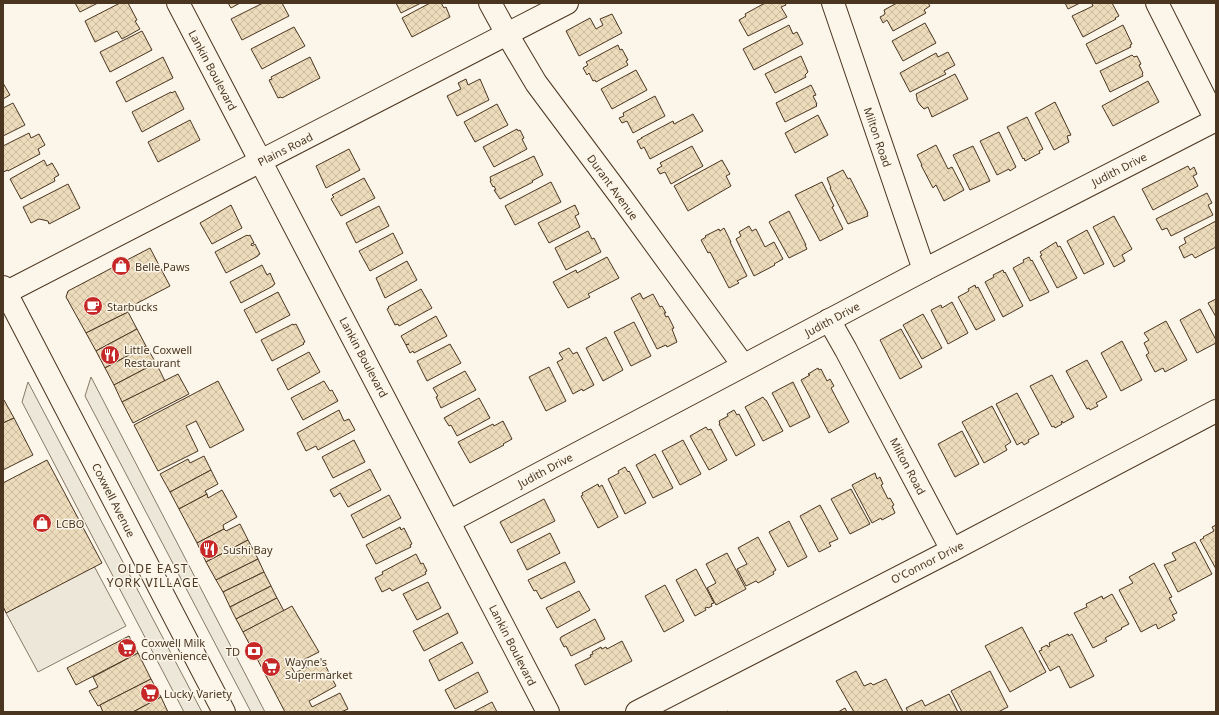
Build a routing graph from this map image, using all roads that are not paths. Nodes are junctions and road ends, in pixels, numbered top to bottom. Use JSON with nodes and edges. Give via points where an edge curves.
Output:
{"nodes":[{"id":1,"x":178,"y":3,"type":"edge"},
{"id":2,"x":490,"y":3,"type":"edge"},
{"id":3,"x":567,"y":3,"type":"edge"},
{"id":4,"x":833,"y":3,"type":"edge"},
{"id":5,"x":1157,"y":3,"type":"edge"},
{"id":6,"x":507,"y":34,"type":"junction"},
{"id":7,"x":1216,"y":120,"type":"edge"},
{"id":8,"x":261,"y":161,"type":"junction"},
{"id":9,"x":924,"y":270,"type":"junction"},
{"id":10,"x":4,"y":291,"type":"edge"},
{"id":11,"x":829,"y":320,"type":"junction"},
{"id":12,"x":743,"y":365,"type":"junction"},
{"id":13,"x":1216,"y":411,"type":"edge"},
{"id":14,"x":450,"y":521,"type":"junction"},
{"id":15,"x":952,"y":550,"type":"junction"},
{"id":16,"x":224,"y":712,"type":"edge"},
{"id":17,"x":548,"y":712,"type":"edge"},
{"id":18,"x":637,"y":712,"type":"edge"}],
"edges":[{"from":1,"to":8,"type":"street","name":"Lankin Boulevard"},
{"from":2,"to":6,"type":"street","name":"Durant Avenue"},
{"from":3,"to":6,"type":"street","name":"Plains Road"},
{"from":4,"to":9,"type":"street","name":"Milton Road"},
{"from":5,"to":7,"type":"street"},
{"from":6,"to":8,"type":"street","name":"Plains Road"},
{"from":6,"to":12,"type":"street","name":"Durant Avenue","via":[[536,83]]},
{"from":7,"to":9,"type":"street","name":"Judith Drive"},
{"from":8,"to":10,"type":"street","name":"Plains Road"},
{"from":8,"to":14,"type":"street","name":"Lankin Boulevard"},
{"from":9,"to":11,"type":"street","name":"Judith Drive"},
{"from":10,"to":16,"type":"street","name":"Coxwell Avenue"},
{"from":11,"to":12,"type":"street","name":"Judith Drive"},
{"from":11,"to":15,"type":"street","name":"Milton Road"},
{"from":12,"to":14,"type":"street","name":"Judith Drive"},
{"from":13,"to":15,"type":"street","name":"O'Connor Drive"},
{"from":14,"to":17,"type":"street","name":"Lankin Boulevard"},
{"from":15,"to":18,"type":"street","name":"O'Connor Drive"}]}
